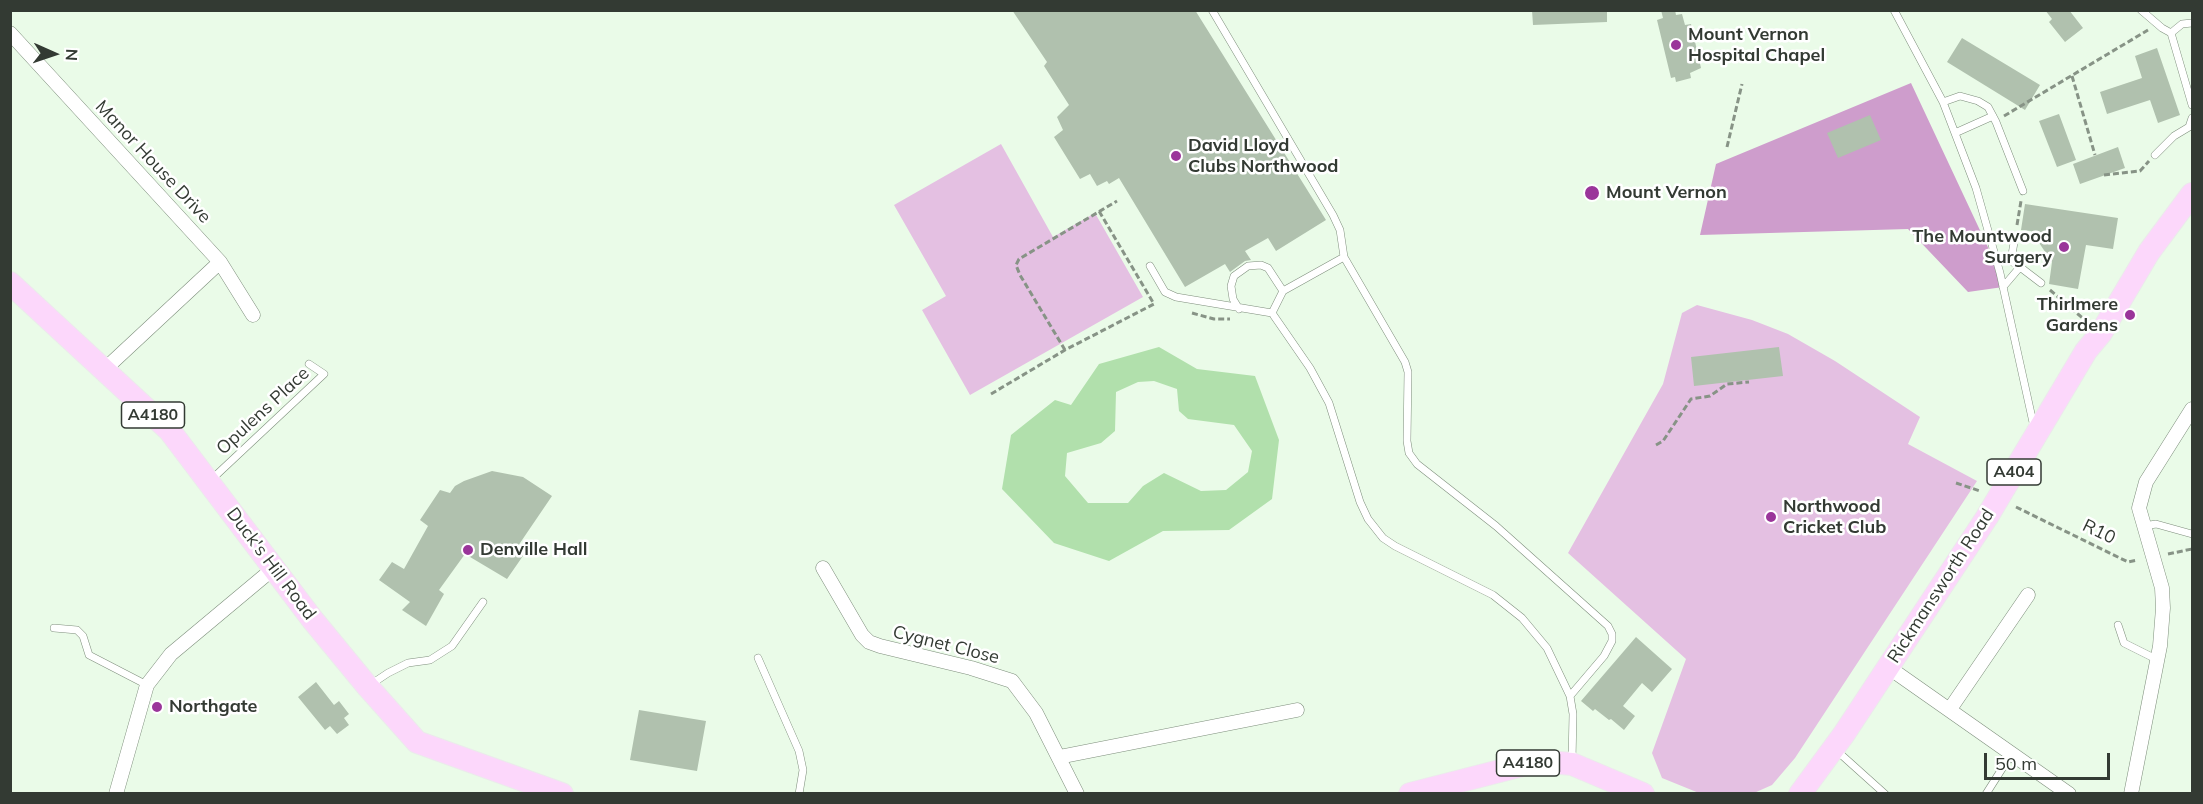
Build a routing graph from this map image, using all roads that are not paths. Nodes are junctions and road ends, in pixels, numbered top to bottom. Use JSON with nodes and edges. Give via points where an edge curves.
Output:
{"nodes":[{"id":1,"x":1212,"y":10,"type":"edge"},
{"id":2,"x":1894,"y":10,"type":"edge"},
{"id":3,"x":2141,"y":10,"type":"edge"},
{"id":4,"x":2193,"y":23,"type":"edge"},
{"id":5,"x":10,"y":33,"type":"edge"},
{"id":6,"x":2171,"y":33,"type":"junction"},
{"id":7,"x":1943,"y":102,"type":"junction"},
{"id":8,"x":2193,"y":105,"type":"edge"},
{"id":9,"x":2193,"y":118,"type":"edge"},
{"id":10,"x":1994,"y":119,"type":"junction"},
{"id":11,"x":1955,"y":134,"type":"junction"},
{"id":12,"x":2155,"y":155,"type":"road end"},
{"id":13,"x":2023,"y":191,"type":"road end"},
{"id":14,"x":2193,"y":194,"type":"edge"},
{"id":15,"x":2015,"y":236,"type":"road end"},
{"id":16,"x":1344,"y":257,"type":"junction"},
{"id":17,"x":220,"y":262,"type":"junction"},
{"id":18,"x":1150,"y":266,"type":"dead end"},
{"id":19,"x":2020,"y":267,"type":"junction"},
{"id":20,"x":10,"y":283,"type":"edge"},
{"id":21,"x":2041,"y":283,"type":"road end"},
{"id":22,"x":2003,"y":287,"type":"junction"},
{"id":23,"x":1283,"y":291,"type":"junction"},
{"id":24,"x":1239,"y":309,"type":"junction"},
{"id":25,"x":1272,"y":313,"type":"junction"},
{"id":26,"x":253,"y":315,"type":"dead end"},
{"id":27,"x":309,"y":364,"type":"dead end"},
{"id":28,"x":104,"y":370,"type":"junction"},
{"id":29,"x":2193,"y":409,"type":"edge"},
{"id":30,"x":2036,"y":436,"type":"junction"},
{"id":31,"x":209,"y":482,"type":"junction"},
{"id":32,"x":2144,"y":526,"type":"junction"},
{"id":33,"x":2193,"y":534,"type":"edge"},
{"id":34,"x":274,"y":568,"type":"junction"},
{"id":35,"x":823,"y":568,"type":"dead end"},
{"id":36,"x":2028,"y":595,"type":"dead end"},
{"id":37,"x":483,"y":602,"type":"dead end"},
{"id":38,"x":2118,"y":625,"type":"dead end"},
{"id":39,"x":54,"y":628,"type":"dead end"},
{"id":40,"x":758,"y":658,"type":"dead end"},
{"id":41,"x":2158,"y":660,"type":"junction"},
{"id":42,"x":1888,"y":667,"type":"junction"},
{"id":43,"x":147,"y":685,"type":"junction"},
{"id":44,"x":368,"y":687,"type":"junction"},
{"id":45,"x":1570,"y":696,"type":"junction"},
{"id":46,"x":1950,"y":709,"type":"junction"},
{"id":47,"x":1297,"y":710,"type":"dead end"},
{"id":48,"x":1833,"y":748,"type":"junction"},
{"id":49,"x":2012,"y":753,"type":"junction"},
{"id":50,"x":1059,"y":757,"type":"junction"},
{"id":51,"x":1572,"y":764,"type":"junction"},
{"id":52,"x":1617,"y":789,"type":"edge"},
{"id":53,"x":116,"y":794,"type":"edge"},
{"id":54,"x":562,"y":794,"type":"edge"},
{"id":55,"x":799,"y":794,"type":"edge"},
{"id":56,"x":1077,"y":794,"type":"edge"},
{"id":57,"x":1410,"y":794,"type":"edge"},
{"id":58,"x":1643,"y":794,"type":"edge"},
{"id":59,"x":1800,"y":794,"type":"edge"},
{"id":60,"x":1885,"y":794,"type":"edge"},
{"id":61,"x":1986,"y":794,"type":"edge"},
{"id":62,"x":2069,"y":794,"type":"edge"},
{"id":63,"x":2131,"y":794,"type":"edge"}],
"edges":[{"from":1,"to":16,"type":"lane","via":[[1333,215]]},
{"from":2,"to":7,"type":"lane"},
{"from":3,"to":6,"type":"lane"},
{"from":4,"to":6,"type":"lane","via":[[2182,24]]},
{"from":5,"to":17,"type":"street","name":"Manor House Drive"},
{"from":6,"to":8,"type":"lane"},
{"from":7,"to":10,"type":"lane","via":[[1960,96],[1970,98],[1988,108]]},
{"from":7,"to":11,"type":"lane"},
{"from":9,"to":12,"type":"lane"},
{"from":10,"to":11,"type":"lane"},
{"from":10,"to":13,"type":"lane"},
{"from":11,"to":22,"type":"lane","via":[[1976,188]]},
{"from":14,"to":30,"type":"main road","name":"Rickmansworth Road","number":"A404","via":[[2149,252]]},
{"from":15,"to":19,"type":"lane","via":[[2011,261]]},
{"from":16,"to":23,"type":"lane"},
{"from":16,"to":45,"type":"lane","via":[[1405,362],[1409,453],[1417,464],[1496,526],[1608,626],[1612,641],[1604,656]]},
{"from":17,"to":26,"type":"street","name":"Manor House Drive"},
{"from":17,"to":28,"type":"street"},
{"from":18,"to":24,"type":"lane","via":[[1165,292]]},
{"from":19,"to":21,"type":"lane"},
{"from":19,"to":22,"type":"lane"},
{"from":20,"to":28,"type":"main road","name":"Duck's Hill Road","number":"A4180"},
{"from":22,"to":30,"type":"lane"},
{"from":23,"to":24,"type":"lane","via":[[1268,268],[1248,266],[1234,276],[1231,286]]},
{"from":23,"to":25,"type":"lane"},
{"from":24,"to":25,"type":"lane"},
{"from":25,"to":45,"type":"lane","via":[[1310,368],[1329,404],[1368,519],[1395,546],[1493,595],[1522,618],[1547,648]]},
{"from":27,"to":31,"type":"lane","name":"Opulens Place","via":[[324,375]]},
{"from":28,"to":31,"type":"main road","name":"Duck's Hill Road","number":"A4180","via":[[170,431]]},
{"from":29,"to":32,"type":"street","via":[[2146,482],[2139,508]]},
{"from":30,"to":42,"type":"main road","name":"Rickmansworth Road","number":"A404"},
{"from":31,"to":34,"type":"main road","name":"Duck's Hill Road","number":"A4180"},
{"from":32,"to":33,"type":"lane","via":[[2156,524]]},
{"from":32,"to":41,"type":"street","via":[[2162,588]]},
{"from":34,"to":43,"type":"street","via":[[171,654]]},
{"from":34,"to":44,"type":"main road","name":"Duck's Hill Road","number":"A4180"},
{"from":35,"to":50,"type":"street","name":"Cygnet Close","via":[[869,642],[1012,681],[1036,713]]},
{"from":36,"to":46,"type":"street"},
{"from":37,"to":44,"type":"lane","via":[[452,646],[430,660],[408,663]]},
{"from":38,"to":41,"type":"lane","via":[[2124,643]]},
{"from":39,"to":43,"type":"lane","via":[[77,630],[83,636],[88,655]]},
{"from":40,"to":55,"type":"lane","via":[[799,751],[803,770]]},
{"from":41,"to":63,"type":"street"},
{"from":42,"to":46,"type":"street"},
{"from":42,"to":48,"type":"main road","name":"Rickmansworth Road","number":"A404"},
{"from":43,"to":53,"type":"street"},
{"from":44,"to":54,"type":"main road","name":"Duck's Hill Road","number":"A4180","via":[[417,742]]},
{"from":45,"to":51,"type":"lane"},
{"from":46,"to":49,"type":"street"},
{"from":47,"to":50,"type":"street"},
{"from":48,"to":59,"type":"main road","name":"Rickmansworth Road","number":"A404"},
{"from":48,"to":60,"type":"lane"},
{"from":49,"to":61,"type":"lane"},
{"from":49,"to":62,"type":"street"},
{"from":50,"to":56,"type":"street","name":"Cygnet Close"},
{"from":51,"to":52,"type":"main road","number":"A4180"},
{"from":51,"to":57,"type":"main road","number":"A4180","via":[[1527,764]]},
{"from":52,"to":58,"type":"main road","number":"A4180"}]}
